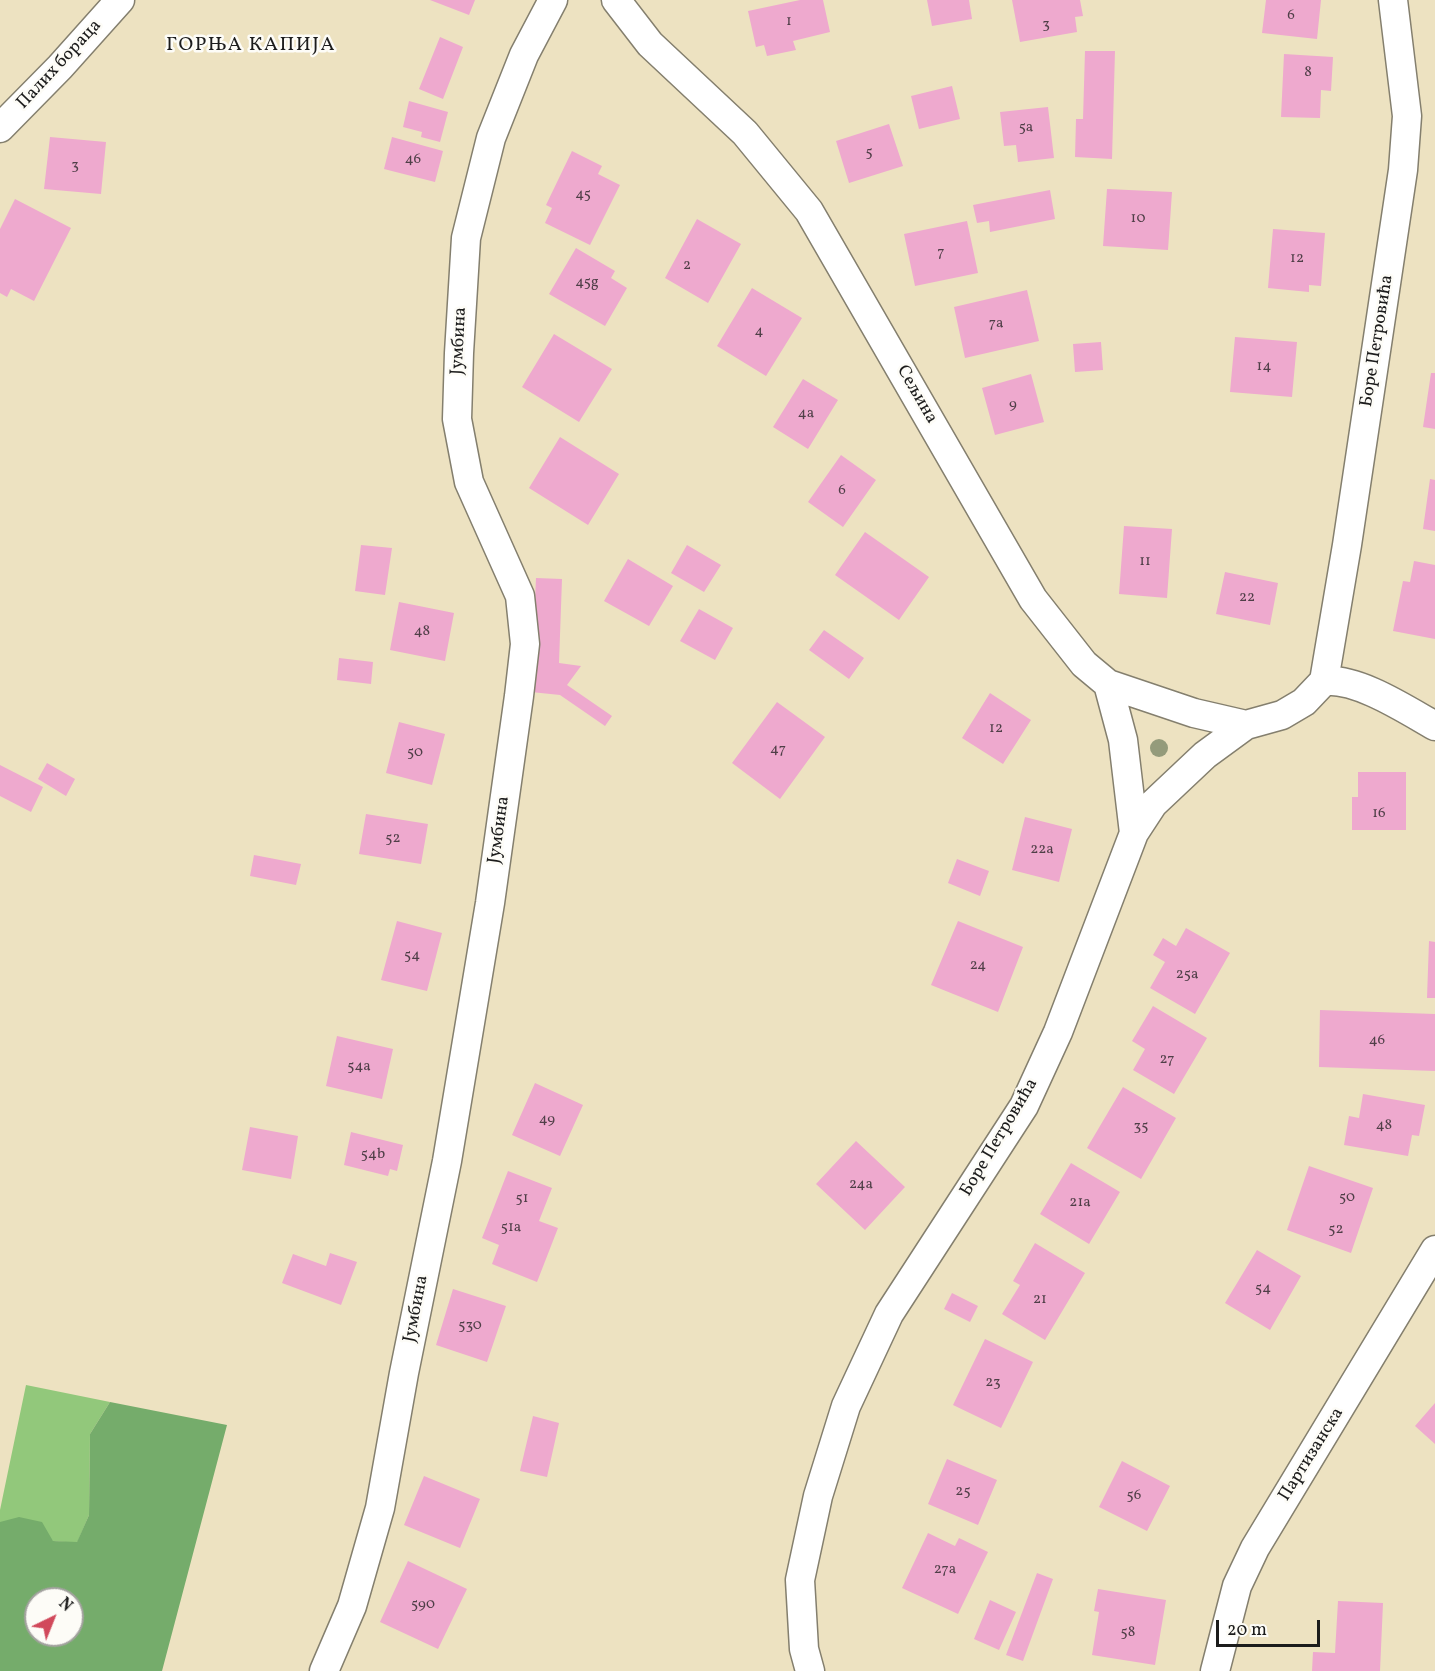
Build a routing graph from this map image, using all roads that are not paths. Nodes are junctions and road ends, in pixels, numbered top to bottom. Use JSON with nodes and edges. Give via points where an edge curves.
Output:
{"nodes":[{"id":1,"x":120,"y":0,"type":"edge"},
{"id":2,"x":553,"y":0,"type":"edge"},
{"id":3,"x":616,"y":0,"type":"edge"},
{"id":4,"x":1394,"y":0,"type":"edge"},
{"id":5,"x":0,"y":129,"type":"edge"},
{"id":6,"x":1324,"y":681,"type":"junction"},
{"id":7,"x":1108,"y":684,"type":"junction"},
{"id":8,"x":1246,"y":725,"type":"junction"},
{"id":9,"x":1435,"y":726,"type":"edge"},
{"id":10,"x":1134,"y":833,"type":"junction"},
{"id":11,"x":1435,"y":1250,"type":"edge"},
{"id":12,"x":324,"y":1671,"type":"edge"},
{"id":13,"x":810,"y":1671,"type":"edge"},
{"id":14,"x":1215,"y":1671,"type":"edge"}],
"edges":[{"from":1,"to":5,"type":"street","name":"Палих бораца"},
{"from":2,"to":12,"type":"street","name":"Јумбина","via":[[524,55],[491,138],[466,238],[459,353],[457,419],[469,482],[520,596],[525,644],[519,696],[490,903],[447,1161],[380,1509],[352,1606]]},
{"from":3,"to":7,"type":"street","name":"Сељина","via":[[650,44],[745,133],[809,211],[1033,599],[1084,664]]},
{"from":4,"to":6,"type":"street","name":"Боре Петровића","via":[[1407,116],[1403,170]]},
{"from":6,"to":8,"type":"street","name":"Боре Петровића","via":[[1304,702],[1282,715]]},
{"from":6,"to":9,"type":"street","via":[[1355,684]]},
{"from":7,"to":8,"type":"street","via":[[1194,713]]},
{"from":7,"to":10,"type":"street","via":[[1124,740]]},
{"from":8,"to":10,"type":"street","name":"Боре Петровића","via":[[1181,776],[1153,804]]},
{"from":10,"to":13,"type":"street","name":"Боре Петровића","via":[[1058,1032],[1024,1106],[890,1314],[846,1407],[818,1496],[800,1580],[804,1649]]},
{"from":11,"to":14,"type":"street","name":"Партизанска","via":[[1255,1548],[1237,1586]]}]}
